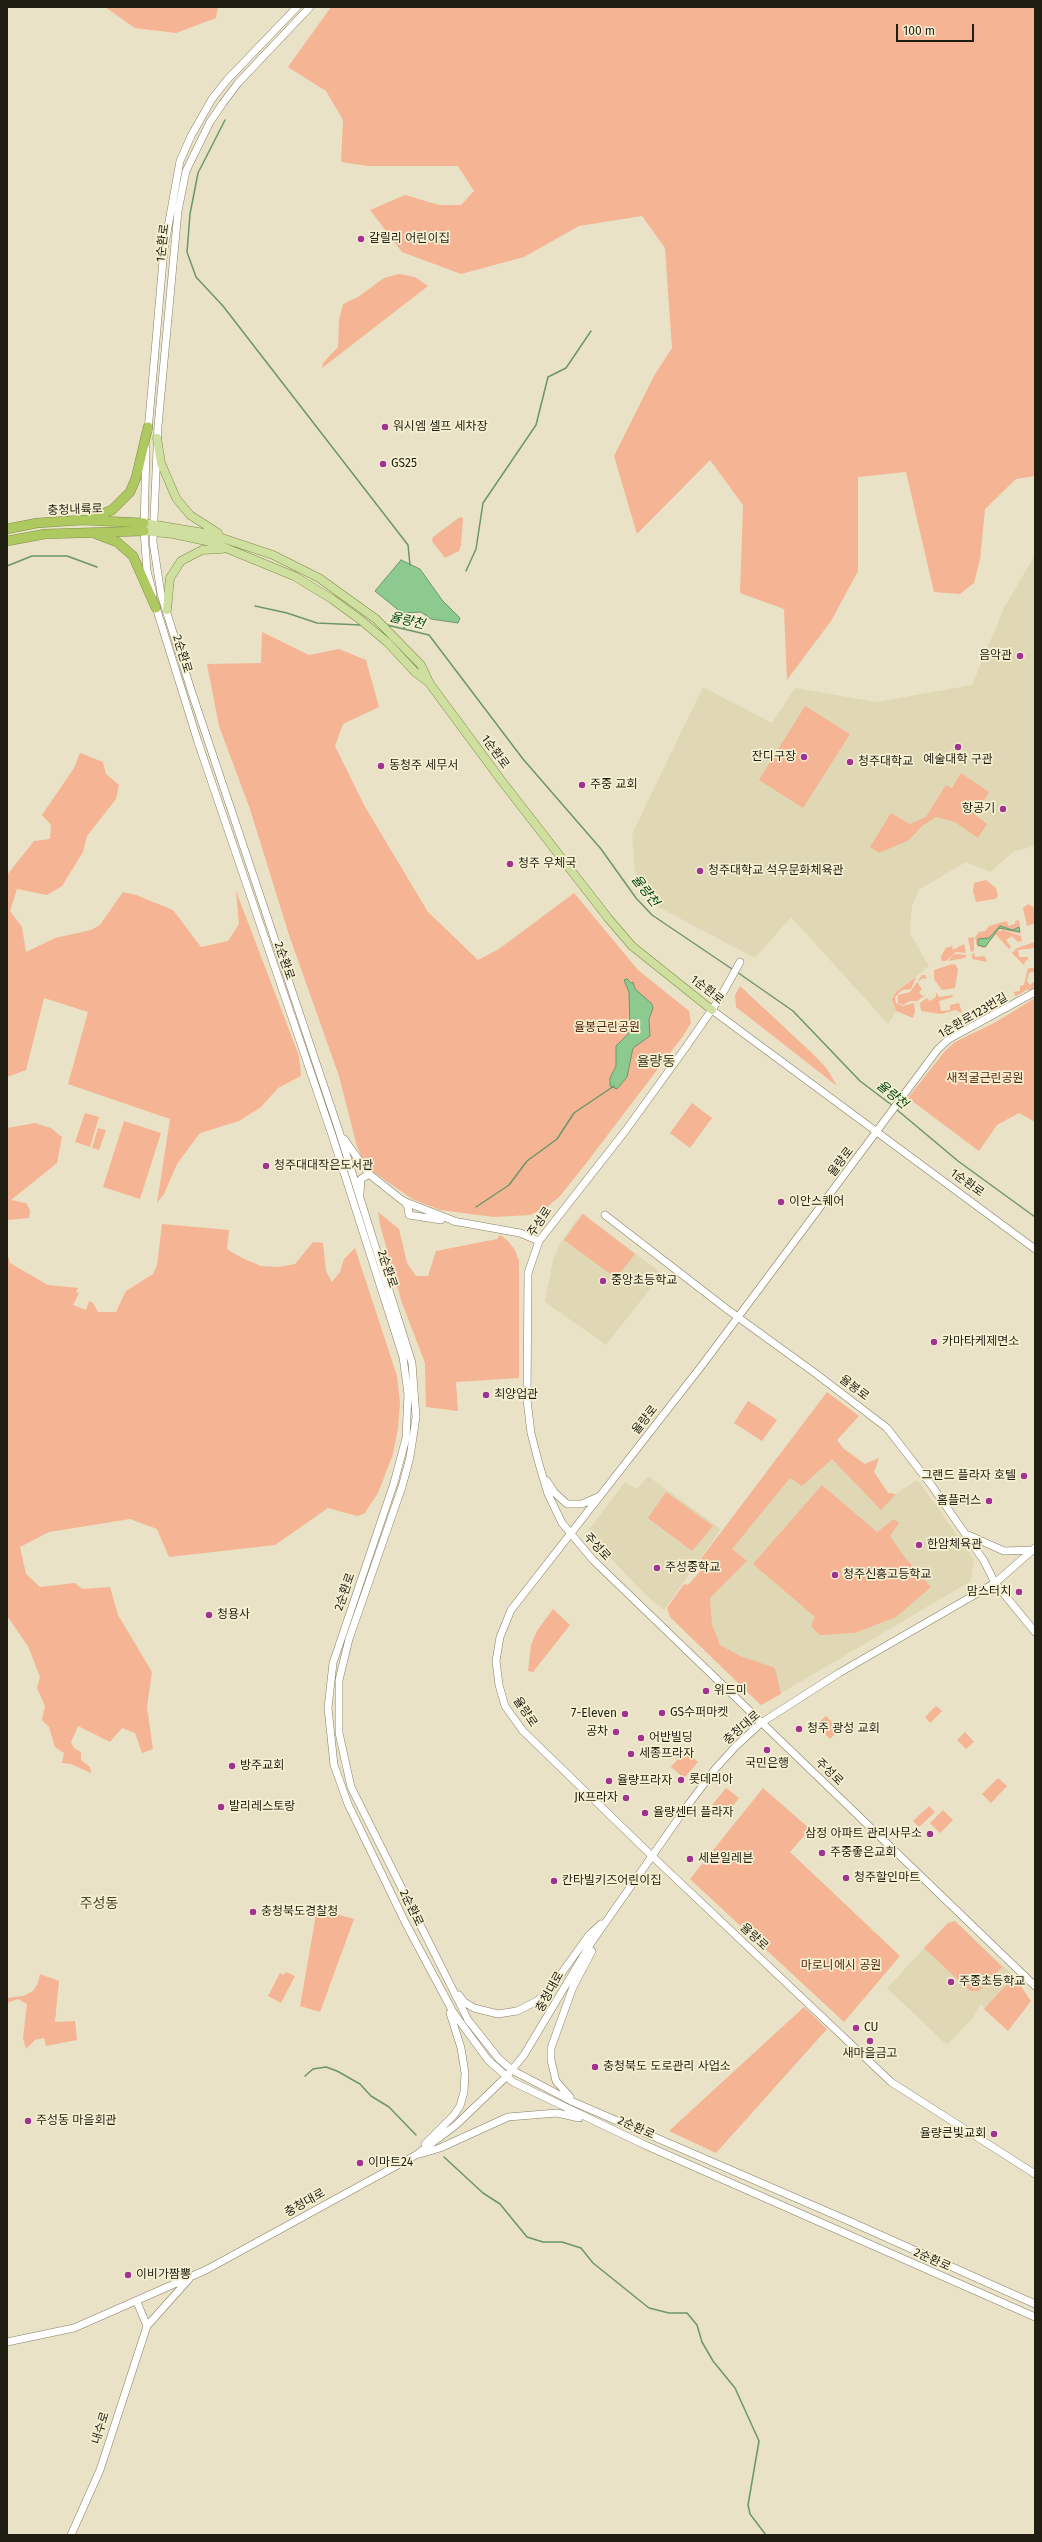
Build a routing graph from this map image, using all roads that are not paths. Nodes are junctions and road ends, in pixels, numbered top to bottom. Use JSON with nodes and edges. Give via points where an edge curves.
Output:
{"nodes":[{"id":1,"x":297,"y":7,"type":"edge"},
{"id":2,"x":310,"y":7,"type":"edge"},
{"id":3,"x":148,"y":427,"type":"junction"},
{"id":4,"x":157,"y":438,"type":"junction"},
{"id":5,"x":83,"y":520,"type":"junction"},
{"id":6,"x":7,"y":528,"type":"edge"},
{"id":7,"x":148,"y":528,"type":"junction"},
{"id":8,"x":87,"y":532,"type":"junction"},
{"id":9,"x":229,"y":539,"type":"junction"},
{"id":10,"x":7,"y":541,"type":"edge"},
{"id":11,"x":233,"y":550,"type":"junction"},
{"id":12,"x":156,"y":608,"type":"junction"},
{"id":13,"x":167,"y":610,"type":"junction"},
{"id":14,"x":430,"y":684,"type":"junction"},
{"id":15,"x":740,"y":962,"type":"dead end"},
{"id":16,"x":1035,"y":992,"type":"edge"},
{"id":17,"x":712,"y":1010,"type":"junction"},
{"id":18,"x":884,"y":1123,"type":"joint"},
{"id":19,"x":338,"y":1128,"type":"junction"},
{"id":20,"x":878,"y":1132,"type":"junction"},
{"id":21,"x":369,"y":1174,"type":"junction"},
{"id":22,"x":360,"y":1198,"type":"junction"},
{"id":23,"x":403,"y":1201,"type":"junction"},
{"id":24,"x":605,"y":1215,"type":"dead end"},
{"id":25,"x":457,"y":1222,"type":"junction"},
{"id":26,"x":539,"y":1241,"type":"junction"},
{"id":27,"x":1035,"y":1248,"type":"edge"},
{"id":28,"x":738,"y":1317,"type":"junction"},
{"id":29,"x":543,"y":1475,"type":"junction"},
{"id":30,"x":600,"y":1496,"type":"junction"},
{"id":31,"x":965,"y":1534,"type":"junction"},
{"id":32,"x":571,"y":1535,"type":"junction"},
{"id":33,"x":1034,"y":1549,"type":"edge"},
{"id":34,"x":995,"y":1583,"type":"junction"},
{"id":35,"x":1035,"y":1632,"type":"edge"},
{"id":36,"x":762,"y":1724,"type":"junction"},
{"id":37,"x":652,"y":1856,"type":"junction"},
{"id":38,"x":615,"y":1909,"type":"junction"},
{"id":39,"x":446,"y":1979,"type":"junction"},
{"id":40,"x":1035,"y":1986,"type":"edge"},
{"id":41,"x":449,"y":2005,"type":"junction"},
{"id":42,"x":512,"y":2070,"type":"junction"},
{"id":43,"x":506,"y":2077,"type":"junction"},
{"id":44,"x":584,"y":2106,"type":"junction"},
{"id":45,"x":600,"y":2124,"type":"junction"},
{"id":46,"x":416,"y":2155,"type":"junction"},
{"id":47,"x":1035,"y":2174,"type":"edge"},
{"id":48,"x":191,"y":2277,"type":"junction"},
{"id":49,"x":137,"y":2302,"type":"junction"},
{"id":50,"x":1035,"y":2304,"type":"edge"},
{"id":51,"x":1035,"y":2317,"type":"edge"},
{"id":52,"x":147,"y":2326,"type":"junction"},
{"id":53,"x":7,"y":2342,"type":"edge"},
{"id":54,"x":71,"y":2535,"type":"edge"}],
"edges":[{"from":1,"to":3,"type":"street","name":"1순환로","via":[[212,99],[180,161],[164,249]]},
{"from":2,"to":4,"type":"street","name":"1순환로","via":[[227,98],[210,122],[186,170],[177,219]]},
{"from":3,"to":5,"type":"highway","via":[[136,478],[128,496],[106,514]]},
{"from":3,"to":7,"type":"street","name":"1순환로","via":[[144,474]]},
{"from":4,"to":7,"type":"street","name":"1순환로"},
{"from":4,"to":9,"type":"main road","via":[[163,468],[176,498],[196,519]]},
{"from":5,"to":6,"type":"highway","name":"충청내륙로"},
{"from":5,"to":7,"type":"highway","name":"충청내륙로"},
{"from":7,"to":8,"type":"highway","name":"충청내륙로"},
{"from":7,"to":9,"type":"main road","name":"1순환로","via":[[188,529]]},
{"from":7,"to":11,"type":"main road","name":"1순환로","via":[[192,537]]},
{"from":7,"to":12,"type":"street","name":"2순환로","via":[[148,571]]},
{"from":7,"to":13,"type":"street","name":"2순환로","via":[[157,577]]},
{"from":8,"to":10,"type":"highway","name":"충청내륙로","via":[[45,534]]},
{"from":8,"to":12,"type":"highway","via":[[117,542],[133,556]]},
{"from":9,"to":14,"type":"main road","name":"1순환로","via":[[273,555],[319,578],[376,619],[422,666]]},
{"from":11,"to":13,"type":"main road","via":[[202,550],[181,561],[170,578]]},
{"from":11,"to":14,"type":"main road","name":"1순환로","via":[[294,576],[357,617]]},
{"from":12,"to":41,"type":"street","name":"2순환로","via":[[198,742],[332,1135],[403,1357],[408,1394],[406,1438],[394,1483],[333,1663],[328,1708],[334,1765],[348,1804]]},
{"from":13,"to":19,"type":"street","name":"2순환로","via":[[191,690]]},
{"from":14,"to":17,"type":"main road","name":"1순환로","via":[[501,780],[632,946]]},
{"from":15,"to":17,"type":"street","name":"주성로"},
{"from":16,"to":18,"type":"street","name":"1순환로123번길","via":[[949,1039],[938,1049]]},
{"from":17,"to":20,"type":"street","name":"1순환로"},
{"from":17,"to":26,"type":"street","name":"주성로","via":[[626,1130]]},
{"from":18,"to":20,"type":"street","name":"율량로"},
{"from":19,"to":21,"type":"street"},
{"from":19,"to":22,"type":"street","name":"2순환로"},
{"from":20,"to":27,"type":"street","name":"1순환로"},
{"from":20,"to":28,"type":"street","name":"율량로"},
{"from":21,"to":22,"type":"street","via":[[361,1179]]},
{"from":21,"to":23,"type":"street"},
{"from":22,"to":39,"type":"street","name":"2순환로","via":[[408,1347],[414,1381],[416,1417],[413,1443],[402,1487],[341,1668],[338,1733],[351,1788]]},
{"from":23,"to":25,"type":"street"},
{"from":23,"to":25,"type":"street","via":[[409,1215]]},
{"from":24,"to":28,"type":"street","name":"율봉로"},
{"from":25,"to":26,"type":"street","via":[[520,1233]]},
{"from":26,"to":29,"type":"street","name":"주성로","via":[[528,1273],[527,1400],[531,1433]]},
{"from":28,"to":30,"type":"street","name":"율량로"},
{"from":28,"to":31,"type":"street","name":"율봉로","via":[[887,1428]]},
{"from":29,"to":30,"type":"street","via":[[554,1492],[567,1504],[582,1504]]},
{"from":29,"to":32,"type":"street","name":"주성로","via":[[548,1494]]},
{"from":30,"to":32,"type":"street","name":"율량로"},
{"from":31,"to":33,"type":"street","via":[[1004,1551]]},
{"from":31,"to":34,"type":"street","name":"율봉로","via":[[984,1561]]},
{"from":32,"to":36,"type":"street","name":"주성로","via":[[593,1560]]},
{"from":32,"to":37,"type":"street","name":"율량로","via":[[511,1610],[500,1637],[497,1655],[499,1685],[505,1706],[523,1731]]},
{"from":33,"to":34,"type":"street","name":"충청대로"},
{"from":34,"to":35,"type":"street","name":"율봉로"},
{"from":34,"to":36,"type":"street","name":"충청대로","via":[[839,1673]]},
{"from":36,"to":37,"type":"street","name":"충청대로","via":[[716,1768]]},
{"from":36,"to":40,"type":"street","name":"주성로"},
{"from":37,"to":38,"type":"street","name":"충청대로"},
{"from":37,"to":47,"type":"street","name":"율량로","via":[[891,2082]]},
{"from":38,"to":39,"type":"street","via":[[589,1935],[548,1992],[537,2002],[517,2011],[498,2014],[474,2008],[464,2002]]},
{"from":38,"to":42,"type":"street","name":"충청대로","via":[[588,1949],[541,2031]]},
{"from":38,"to":44,"type":"street","via":[[583,1967],[551,2048],[556,2081],[564,2093]]},
{"from":39,"to":42,"type":"street","name":"2순환로","via":[[468,2020],[499,2059]]},
{"from":41,"to":43,"type":"street","name":"2순환로","via":[[470,2038]]},
{"from":41,"to":46,"type":"street","via":[[461,2048],[465,2073],[464,2092],[454,2115]]},
{"from":42,"to":43,"type":"street","name":"충청대로"},
{"from":42,"to":44,"type":"street","name":"2순환로"},
{"from":43,"to":45,"type":"street","name":"2순환로","via":[[536,2095]]},
{"from":43,"to":46,"type":"street","name":"충청대로","via":[[456,2125]]},
{"from":44,"to":50,"type":"street","name":"2순환로"},
{"from":45,"to":46,"type":"street","via":[[557,2113],[508,2117],[440,2148]]},
{"from":45,"to":51,"type":"street","name":"2순환로"},
{"from":46,"to":48,"type":"street","name":"충청대로"},
{"from":48,"to":49,"type":"street","name":"충청대로"},
{"from":48,"to":52,"type":"street"},
{"from":49,"to":52,"type":"street"},
{"from":49,"to":53,"type":"street","name":"충청대로","via":[[74,2328]]},
{"from":52,"to":54,"type":"street","name":"내수로","via":[[100,2470]]}]}
